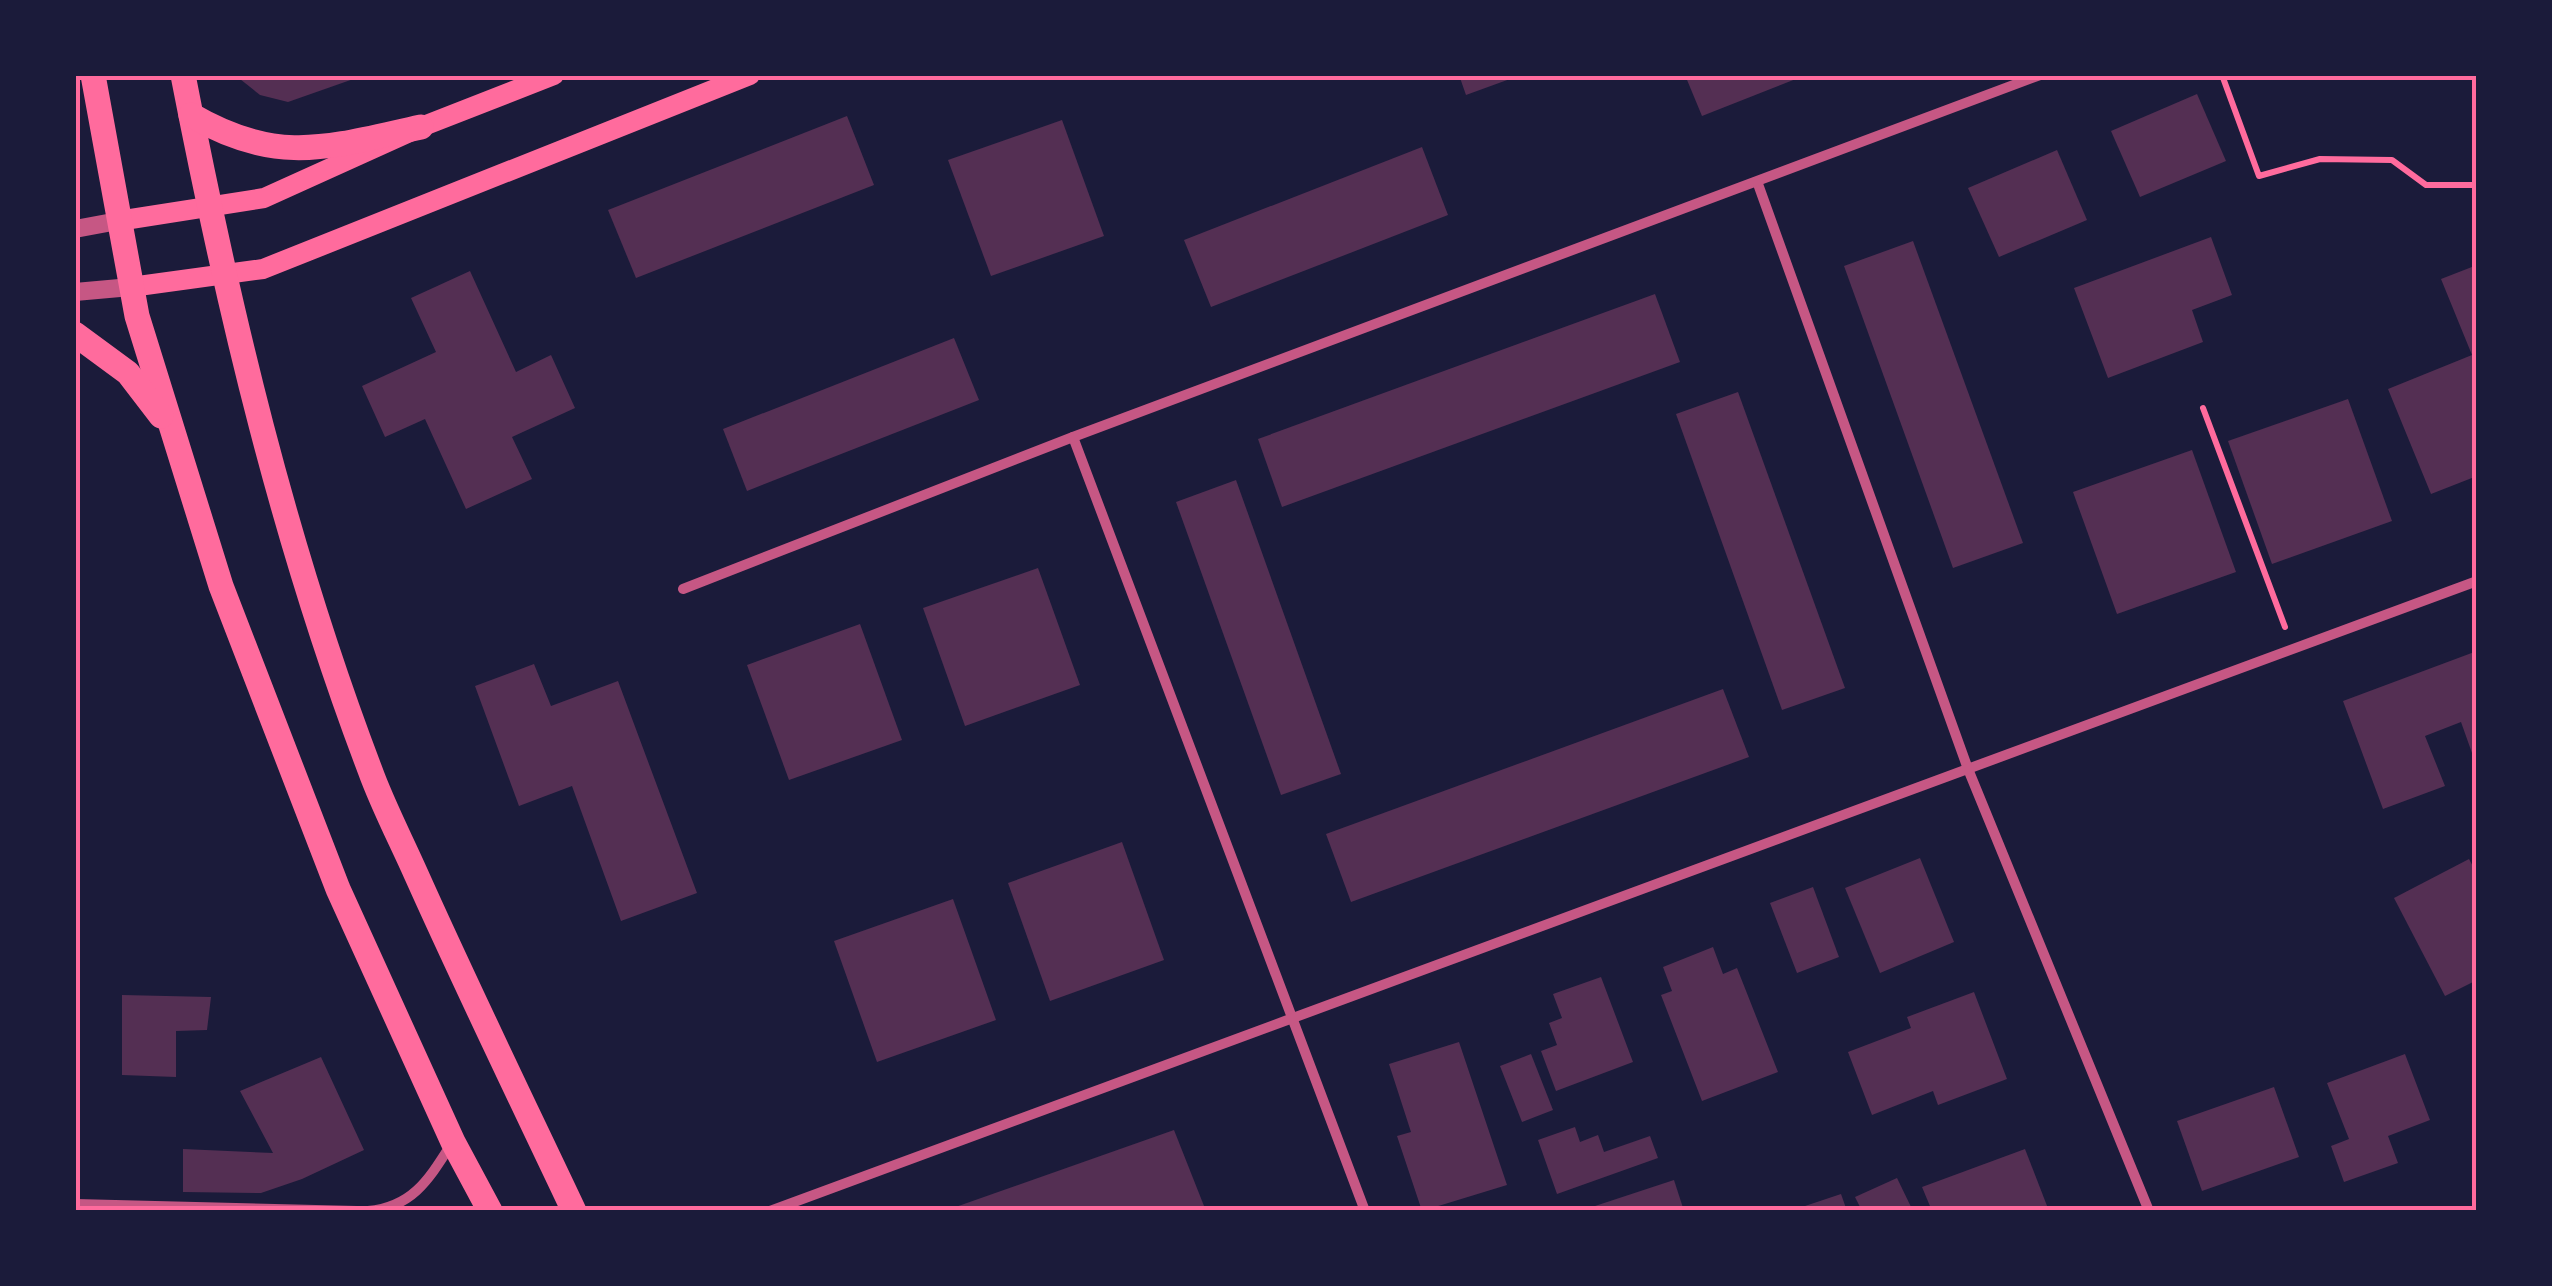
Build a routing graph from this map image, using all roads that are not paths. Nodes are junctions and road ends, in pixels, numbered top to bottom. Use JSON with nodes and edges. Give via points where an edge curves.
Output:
{"nodes":[{"id":1,"x":93,"y":75,"type":"edge"},
{"id":2,"x":183,"y":75,"type":"edge"},
{"id":3,"x":554,"y":75,"type":"edge"},
{"id":4,"x":750,"y":75,"type":"edge"},
{"id":5,"x":2040,"y":75,"type":"edge"},
{"id":6,"x":190,"y":115,"type":"junction"},
{"id":7,"x":421,"y":127,"type":"junction"},
{"id":8,"x":1758,"y":184,"type":"junction"},
{"id":9,"x":208,"y":209,"type":"junction"},
{"id":10,"x":118,"y":221,"type":"junction"},
{"id":11,"x":75,"y":229,"type":"edge"},
{"id":12,"x":224,"y":276,"type":"junction"},
{"id":13,"x":131,"y":287,"type":"junction"},
{"id":14,"x":75,"y":292,"type":"edge"},
{"id":15,"x":75,"y":334,"type":"edge"},
{"id":16,"x":172,"y":430,"type":"junction"},
{"id":17,"x":1074,"y":437,"type":"junction"},
{"id":18,"x":2477,"y":581,"type":"edge"},
{"id":19,"x":683,"y":589,"type":"dead end"},
{"id":20,"x":1968,"y":769,"type":"junction"},
{"id":21,"x":1290,"y":1019,"type":"junction"},
{"id":22,"x":453,"y":1142,"type":"junction"},
{"id":23,"x":75,"y":1204,"type":"edge"},
{"id":24,"x":357,"y":1211,"type":"edge"},
{"id":25,"x":368,"y":1211,"type":"edge"},
{"id":26,"x":490,"y":1211,"type":"edge"},
{"id":27,"x":574,"y":1211,"type":"edge"},
{"id":28,"x":770,"y":1211,"type":"edge"},
{"id":29,"x":1365,"y":1211,"type":"edge"},
{"id":30,"x":2149,"y":1211,"type":"edge"}],
"edges":[{"from":1,"to":10,"type":"main road"},
{"from":2,"to":6,"type":"main road"},
{"from":3,"to":7,"type":"main road"},
{"from":4,"to":12,"type":"main road","via":[[307,253]]},
{"from":5,"to":8,"type":"street"},
{"from":6,"to":7,"type":"main road","via":[[222,134],[274,149],[343,144]]},
{"from":6,"to":9,"type":"main road"},
{"from":7,"to":9,"type":"main road","via":[[264,198]]},
{"from":8,"to":17,"type":"street"},
{"from":8,"to":20,"type":"street"},
{"from":9,"to":10,"type":"main road"},
{"from":9,"to":12,"type":"main road"},
{"from":10,"to":11,"type":"street"},
{"from":10,"to":13,"type":"main road"},
{"from":12,"to":13,"type":"main road"},
{"from":12,"to":27,"type":"main road","via":[[295,558],[372,775],[479,1018]]},
{"from":13,"to":14,"type":"street"},
{"from":13,"to":16,"type":"main road"},
{"from":15,"to":16,"type":"main road","via":[[128,373]]},
{"from":16,"to":22,"type":"main road","via":[[279,744]]},
{"from":17,"to":19,"type":"street"},
{"from":17,"to":21,"type":"street"},
{"from":18,"to":20,"type":"street"},
{"from":20,"to":21,"type":"street"},
{"from":20,"to":30,"type":"street"},
{"from":21,"to":28,"type":"street"},
{"from":21,"to":29,"type":"street"},
{"from":22,"to":25,"type":"street","via":[[412,1198]]},
{"from":22,"to":26,"type":"main road"},
{"from":23,"to":24,"type":"street"}]}
